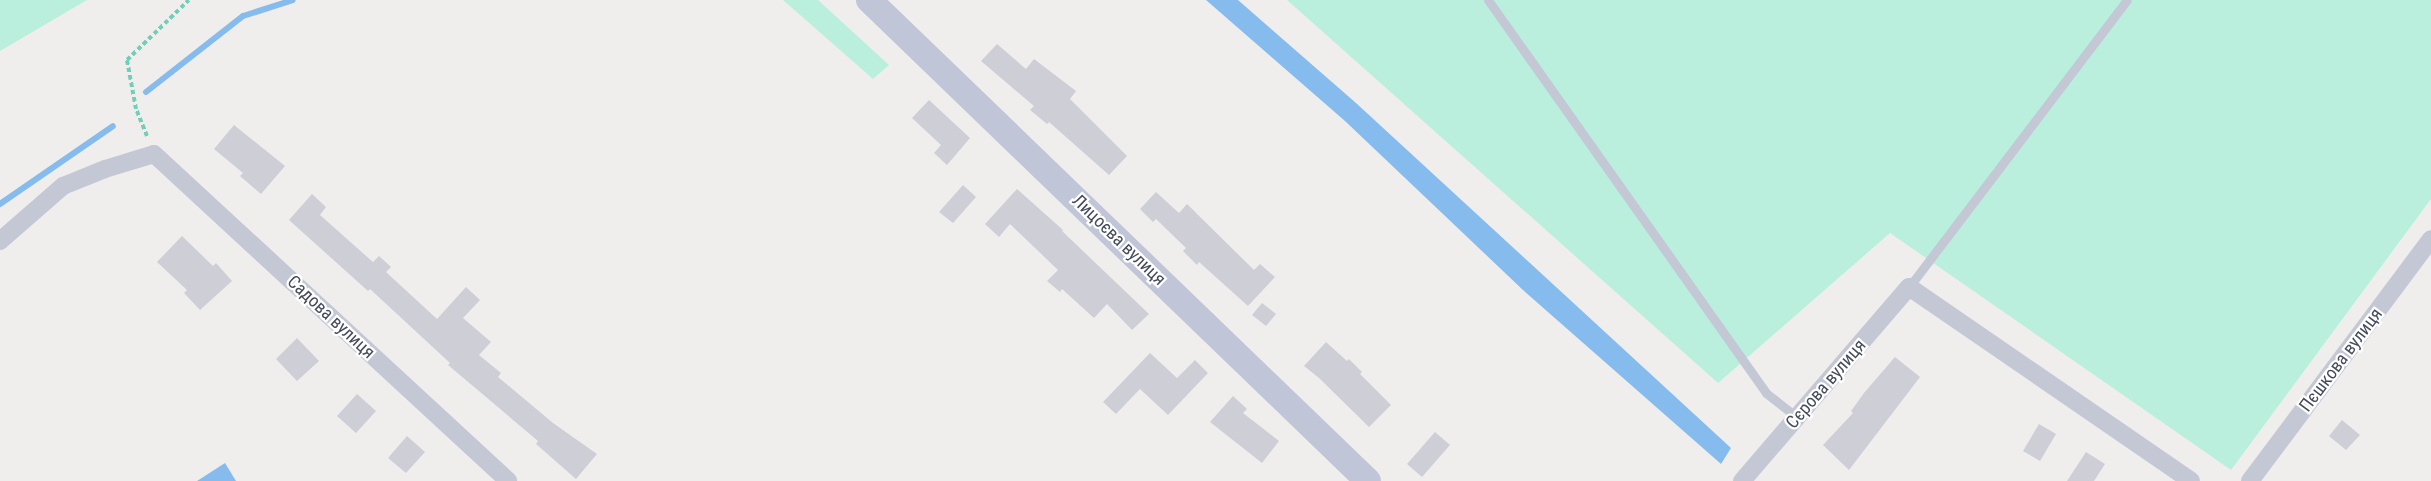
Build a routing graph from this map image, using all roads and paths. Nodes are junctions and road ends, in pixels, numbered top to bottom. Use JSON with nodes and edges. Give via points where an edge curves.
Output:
{"nodes":[{"id":1,"x":189,"y":0,"type":"edge"},
{"id":2,"x":869,"y":0,"type":"edge"},
{"id":3,"x":1488,"y":0,"type":"edge"},
{"id":4,"x":2127,"y":0,"type":"edge"},
{"id":5,"x":154,"y":154,"type":"junction"},
{"id":6,"x":2431,"y":239,"type":"edge"},
{"id":7,"x":0,"y":241,"type":"edge"},
{"id":8,"x":1909,"y":287,"type":"junction"},
{"id":9,"x":1797,"y":417,"type":"junction"},
{"id":10,"x":508,"y":481,"type":"edge"},
{"id":11,"x":1368,"y":481,"type":"edge"},
{"id":12,"x":1742,"y":481,"type":"edge"},
{"id":13,"x":2191,"y":481,"type":"edge"},
{"id":14,"x":2250,"y":481,"type":"edge"}],
"edges":[{"from":1,"to":5,"type":"path","via":[[127,60],[136,109]]},
{"from":2,"to":11,"type":"street","name":"Лицоєва вулиця"},
{"from":3,"to":9,"type":"lane","via":[[1766,393]]},
{"from":4,"to":8,"type":"lane"},
{"from":5,"to":7,"type":"street","via":[[63,186]]},
{"from":5,"to":10,"type":"street","name":"Садова вулиця"},
{"from":6,"to":14,"type":"street","name":"Пєшкова вулиця"},
{"from":8,"to":9,"type":"street","name":"Сєрова вулиця"},
{"from":8,"to":13,"type":"street"},
{"from":9,"to":12,"type":"street","name":"Сєрова вулиця"}]}
